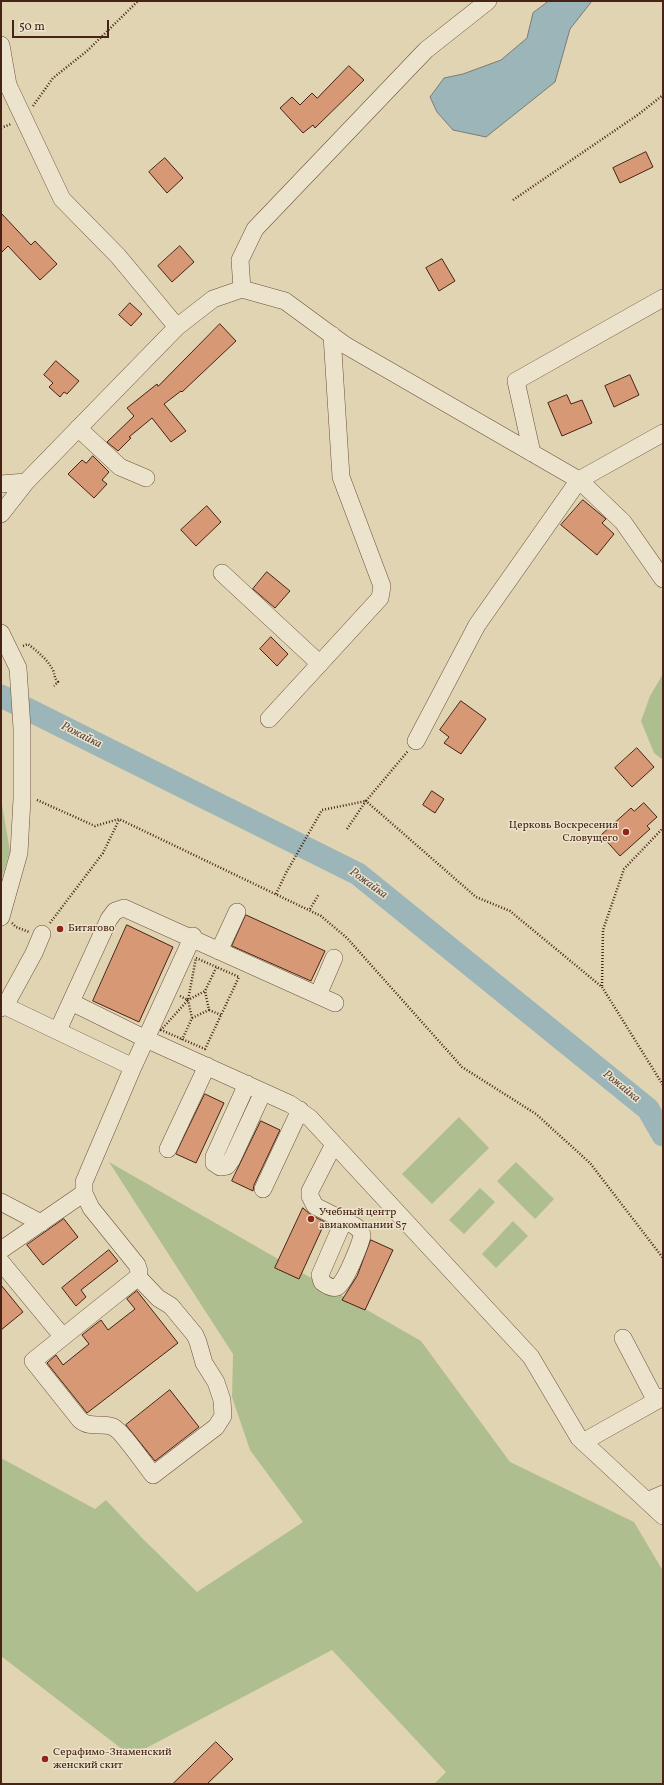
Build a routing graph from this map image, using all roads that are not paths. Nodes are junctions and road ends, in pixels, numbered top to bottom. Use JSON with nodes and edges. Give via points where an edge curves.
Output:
{"nodes":[{"id":1,"x":488,"y":1,"type":"edge"},
{"id":2,"x":1,"y":45,"type":"edge"},
{"id":3,"x":242,"y":289,"type":"junction"},
{"id":4,"x":663,"y":298,"type":"edge"},
{"id":5,"x":177,"y":326,"type":"junction"},
{"id":6,"x":332,"y":335,"type":"junction"},
{"id":7,"x":78,"y":428,"type":"junction"},
{"id":8,"x":663,"y":433,"type":"edge"},
{"id":9,"x":532,"y":453,"type":"junction"},
{"id":10,"x":146,"y":478,"type":"dead end"},
{"id":11,"x":579,"y":480,"type":"junction"},
{"id":12,"x":26,"y":482,"type":"junction"},
{"id":13,"x":1,"y":484,"type":"edge"},
{"id":14,"x":1,"y":514,"type":"edge"},
{"id":15,"x":222,"y":573,"type":"dead end"},
{"id":16,"x":663,"y":579,"type":"edge"},
{"id":17,"x":1,"y":633,"type":"edge"},
{"id":18,"x":320,"y":664,"type":"junction"},
{"id":19,"x":269,"y":719,"type":"dead end"},
{"id":20,"x":416,"y":741,"type":"road end"},
{"id":21,"x":237,"y":912,"type":"dead end"},
{"id":22,"x":2,"y":914,"type":"edge"},
{"id":23,"x":42,"y":934,"type":"road end"},
{"id":24,"x":192,"y":938,"type":"junction"},
{"id":25,"x":220,"y":957,"type":"junction"},
{"id":26,"x":334,"y":958,"type":"dead end"},
{"id":27,"x":318,"y":995,"type":"junction"},
{"id":28,"x":71,"y":1002,"type":"junction"},
{"id":29,"x":335,"y":1003,"type":"dead end"},
{"id":30,"x":3,"y":1007,"type":"edge"},
{"id":31,"x":58,"y":1030,"type":"junction"},
{"id":32,"x":146,"y":1038,"type":"junction"},
{"id":33,"x":207,"y":1066,"type":"junction"},
{"id":34,"x":133,"y":1067,"type":"junction"},
{"id":35,"x":247,"y":1084,"type":"junction"},
{"id":36,"x":263,"y":1092,"type":"junction"},
{"id":37,"x":300,"y":1110,"type":"junction"},
{"id":38,"x":334,"y":1144,"type":"junction"},
{"id":39,"x":168,"y":1149,"type":"dead end"},
{"id":40,"x":263,"y":1189,"type":"dead end"},
{"id":41,"x":84,"y":1193,"type":"junction"},
{"id":42,"x":1,"y":1202,"type":"edge"},
{"id":43,"x":344,"y":1220,"type":"dead end"},
{"id":44,"x":41,"y":1223,"type":"junction"},
{"id":45,"x":1,"y":1250,"type":"edge"},
{"id":46,"x":1,"y":1262,"type":"edge"},
{"id":47,"x":138,"y":1277,"type":"junction"},
{"id":48,"x":63,"y":1337,"type":"junction"},
{"id":49,"x":623,"y":1338,"type":"dead end"},
{"id":50,"x":660,"y":1399,"type":"edge"},
{"id":51,"x":583,"y":1442,"type":"junction"},
{"id":52,"x":663,"y":1494,"type":"edge"},
{"id":53,"x":647,"y":1501,"type":"junction"},
{"id":54,"x":663,"y":1516,"type":"edge"}],
"edges":[{"from":1,"to":3,"type":"street","via":[[426,50],[255,229],[240,260]]},
{"from":2,"to":5,"type":"street","via":[[8,85],[62,199],[118,256]]},
{"from":3,"to":5,"type":"street","via":[[213,299]]},
{"from":3,"to":6,"type":"street","via":[[285,301]]},
{"from":4,"to":9,"type":"street","via":[[516,381]]},
{"from":5,"to":7,"type":"street"},
{"from":6,"to":9,"type":"street"},
{"from":6,"to":18,"type":"street","via":[[340,477],[382,586],[380,598]]},
{"from":7,"to":10,"type":"street","via":[[120,467]]},
{"from":7,"to":12,"type":"street"},
{"from":8,"to":11,"type":"street"},
{"from":9,"to":11,"type":"street"},
{"from":11,"to":16,"type":"street","via":[[622,522]]},
{"from":11,"to":20,"type":"street","via":[[477,625]]},
{"from":12,"to":13,"type":"street"},
{"from":12,"to":14,"type":"street"},
{"from":15,"to":18,"type":"street"},
{"from":17,"to":22,"type":"street","via":[[18,668],[22,728],[22,799],[18,853]]},
{"from":18,"to":19,"type":"street"},
{"from":21,"to":25,"type":"street"},
{"from":23,"to":30,"type":"street"},
{"from":24,"to":25,"type":"street"},
{"from":24,"to":28,"type":"street","via":[[124,908],[115,911]]},
{"from":24,"to":32,"type":"street"},
{"from":25,"to":27,"type":"street"},
{"from":26,"to":27,"type":"street"},
{"from":27,"to":29,"type":"street"},
{"from":28,"to":31,"type":"street"},
{"from":28,"to":32,"type":"street"},
{"from":30,"to":31,"type":"street"},
{"from":31,"to":34,"type":"street"},
{"from":32,"to":33,"type":"street","via":[[179,1046]]},
{"from":32,"to":34,"type":"street"},
{"from":33,"to":35,"type":"street"},
{"from":33,"to":39,"type":"street"},
{"from":34,"to":41,"type":"street","via":[[84,1182]]},
{"from":35,"to":36,"type":"street"},
{"from":35,"to":36,"type":"street","via":[[214,1157],[214,1163],[220,1167],[227,1166],[232,1159]]},
{"from":36,"to":37,"type":"street"},
{"from":37,"to":38,"type":"street"},
{"from":37,"to":40,"type":"street"},
{"from":38,"to":43,"type":"street","via":[[310,1191],[310,1196],[314,1206]]},
{"from":38,"to":51,"type":"street","via":[[531,1357]]},
{"from":41,"to":44,"type":"street"},
{"from":41,"to":47,"type":"street","via":[[92,1208],[137,1266]]},
{"from":42,"to":44,"type":"street"},
{"from":44,"to":45,"type":"street"},
{"from":46,"to":48,"type":"street"},
{"from":47,"to":48,"type":"street"},
{"from":47,"to":48,"type":"street","via":[[158,1298],[171,1306],[195,1335],[204,1363],[216,1382],[222,1400],[223,1416],[216,1427],[152,1476],[116,1429],[106,1425],[89,1425],[80,1420],[33,1360]]},
{"from":49,"to":50,"type":"street"},
{"from":50,"to":51,"type":"street"},
{"from":51,"to":53,"type":"street"},
{"from":52,"to":53,"type":"street"},
{"from":53,"to":54,"type":"street"}]}
